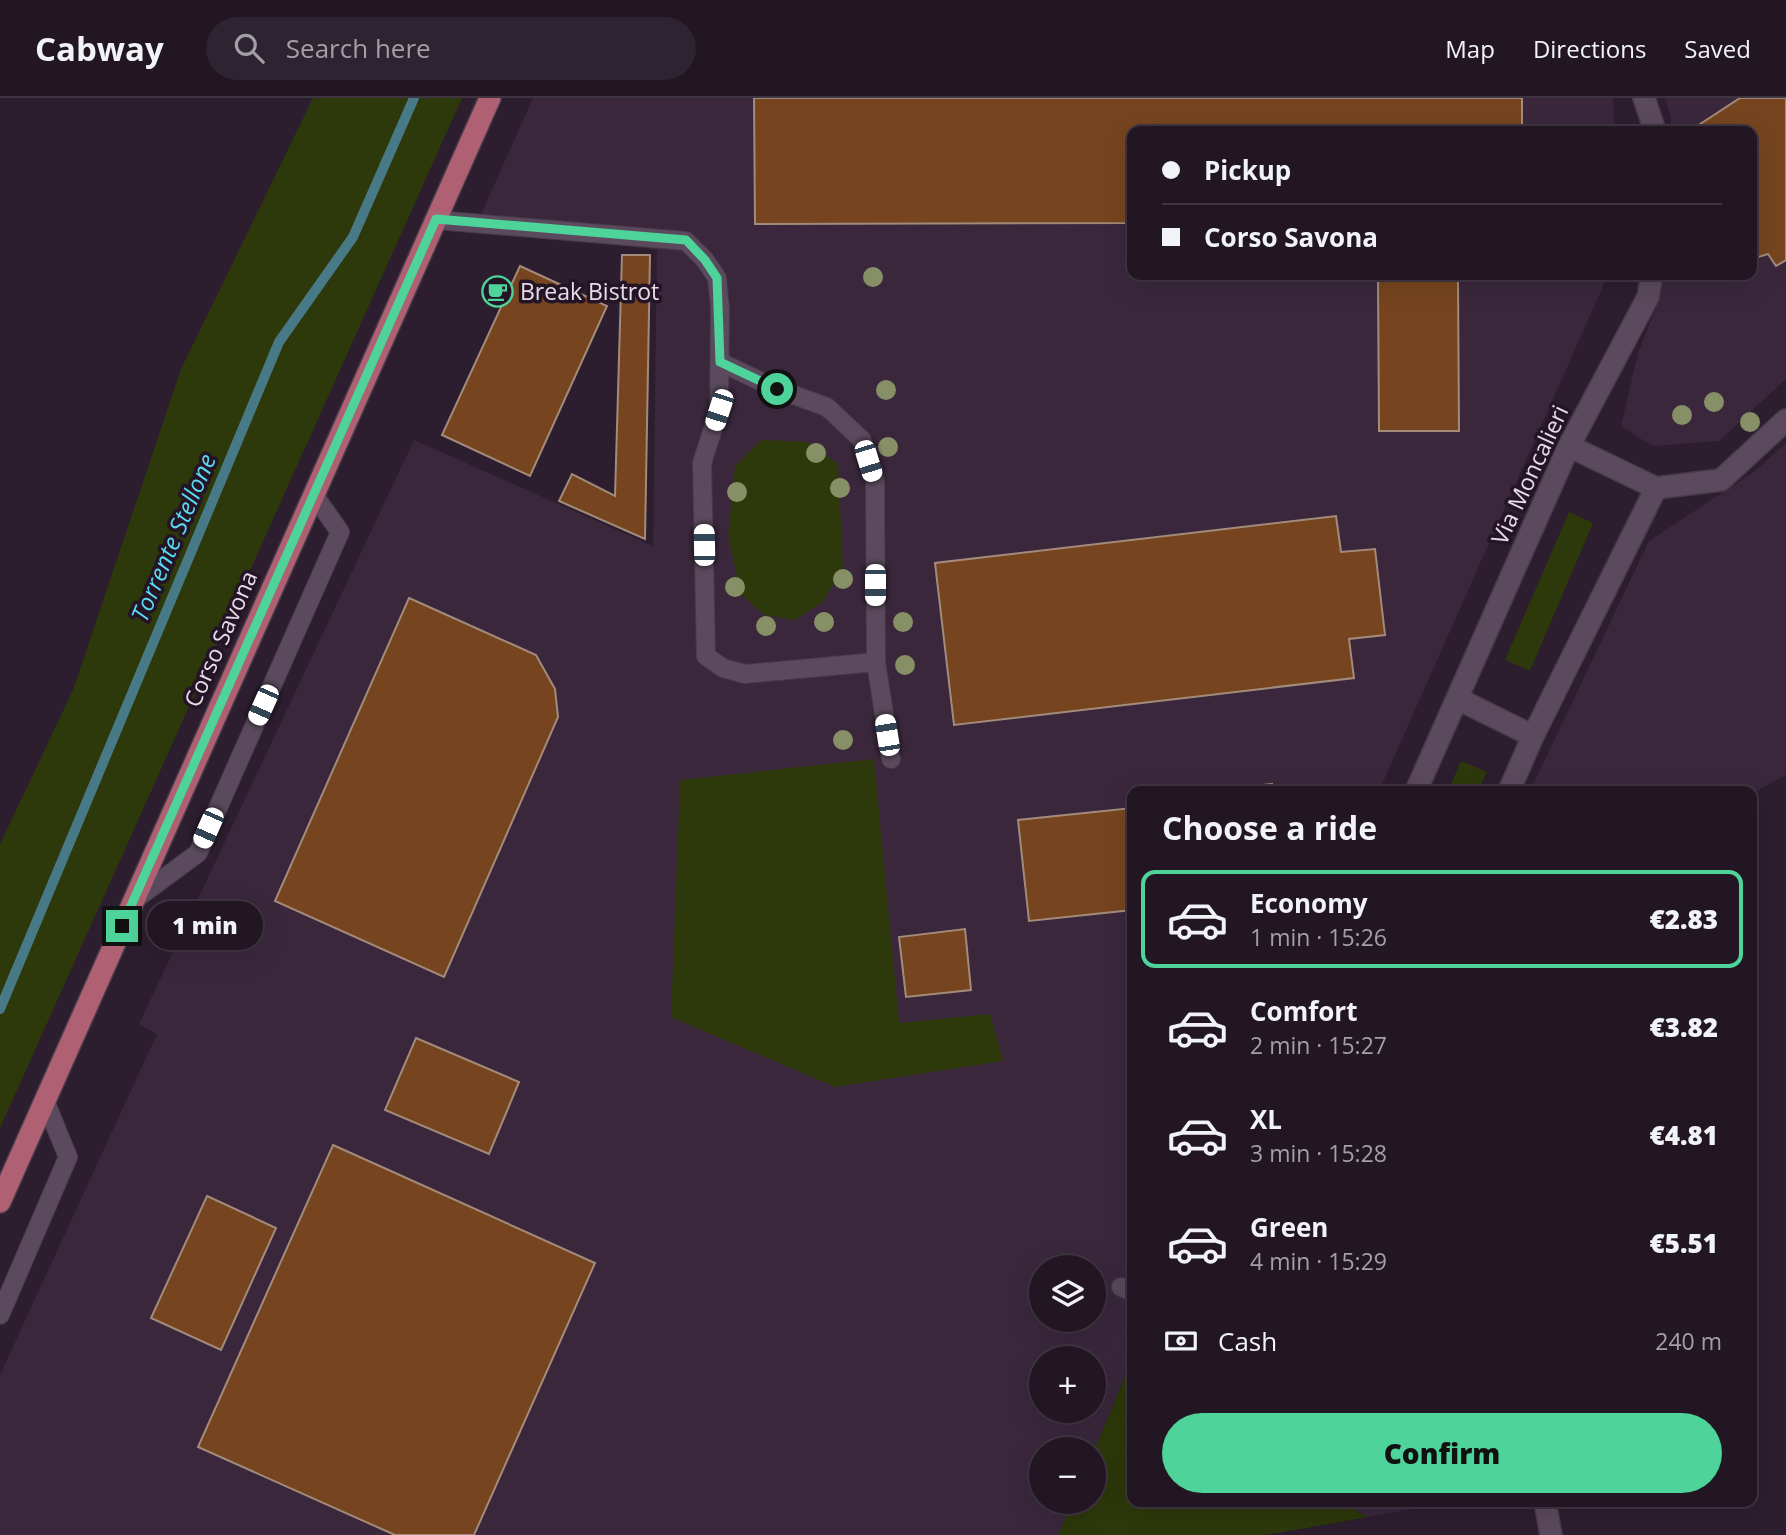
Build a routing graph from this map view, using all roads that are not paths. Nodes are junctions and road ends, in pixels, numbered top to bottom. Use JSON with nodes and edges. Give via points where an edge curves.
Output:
{"nodes":[{"id":1,"x":490,"y":98,"type":"edge"},
{"id":2,"x":1644,"y":98,"type":"edge"},
{"id":3,"x":1654,"y":126,"type":"edge"},
{"id":4,"x":436,"y":219,"type":"junction"},
{"id":5,"x":1651,"y":280,"type":"edge"},
{"id":6,"x":720,"y":362,"type":"junction"},
{"id":7,"x":1786,"y":420,"type":"edge"},
{"id":8,"x":1569,"y":446,"type":"junction"},
{"id":9,"x":1656,"y":488,"type":"junction"},
{"id":10,"x":314,"y":495,"type":"junction"},
{"id":11,"x":876,"y":663,"type":"junction"},
{"id":12,"x":1458,"y":699,"type":"junction"},
{"id":13,"x":1533,"y":736,"type":"junction"},
{"id":14,"x":891,"y":759,"type":"dead end"},
{"id":15,"x":1418,"y":786,"type":"edge"},
{"id":16,"x":1512,"y":786,"type":"edge"},
{"id":17,"x":133,"y":901,"type":"junction"},
{"id":18,"x":45,"y":1101,"type":"junction"},
{"id":19,"x":0,"y":1202,"type":"edge"},
{"id":20,"x":0,"y":1315,"type":"edge"},
{"id":21,"x":1546,"y":1507,"type":"edge"},
{"id":22,"x":1551,"y":1535,"type":"edge"}],
"edges":[{"from":1,"to":4,"type":"main road","name":"Corso Savona"},
{"from":2,"to":3,"type":"street"},
{"from":4,"to":6,"type":"lane","via":[[686,240],[717,278]]},
{"from":4,"to":10,"type":"main road","name":"Corso Savona"},
{"from":5,"to":8,"type":"street","name":"Via Moncalieri","via":[[1648,297]]},
{"from":6,"to":11,"type":"lane","via":[[827,407],[862,440],[875,481]]},
{"from":6,"to":11,"type":"lane","via":[[719,410],[702,463],[706,656],[723,668],[746,674]]},
{"from":7,"to":9,"type":"street","via":[[1721,480]]},
{"from":8,"to":9,"type":"street"},
{"from":8,"to":12,"type":"street","name":"Via Moncalieri"},
{"from":9,"to":13,"type":"street"},
{"from":10,"to":17,"type":"main road","name":"Corso Savona"},
{"from":10,"to":17,"type":"lane","via":[[340,532],[198,853]]},
{"from":11,"to":14,"type":"lane"},
{"from":12,"to":13,"type":"street"},
{"from":12,"to":15,"type":"street","name":"Via Moncalieri"},
{"from":13,"to":16,"type":"street"},
{"from":17,"to":18,"type":"main road","name":"Corso Savona"},
{"from":18,"to":19,"type":"main road","name":"Corso Savona"},
{"from":18,"to":20,"type":"lane","via":[[68,1157]]},
{"from":21,"to":22,"type":"street"}]}
